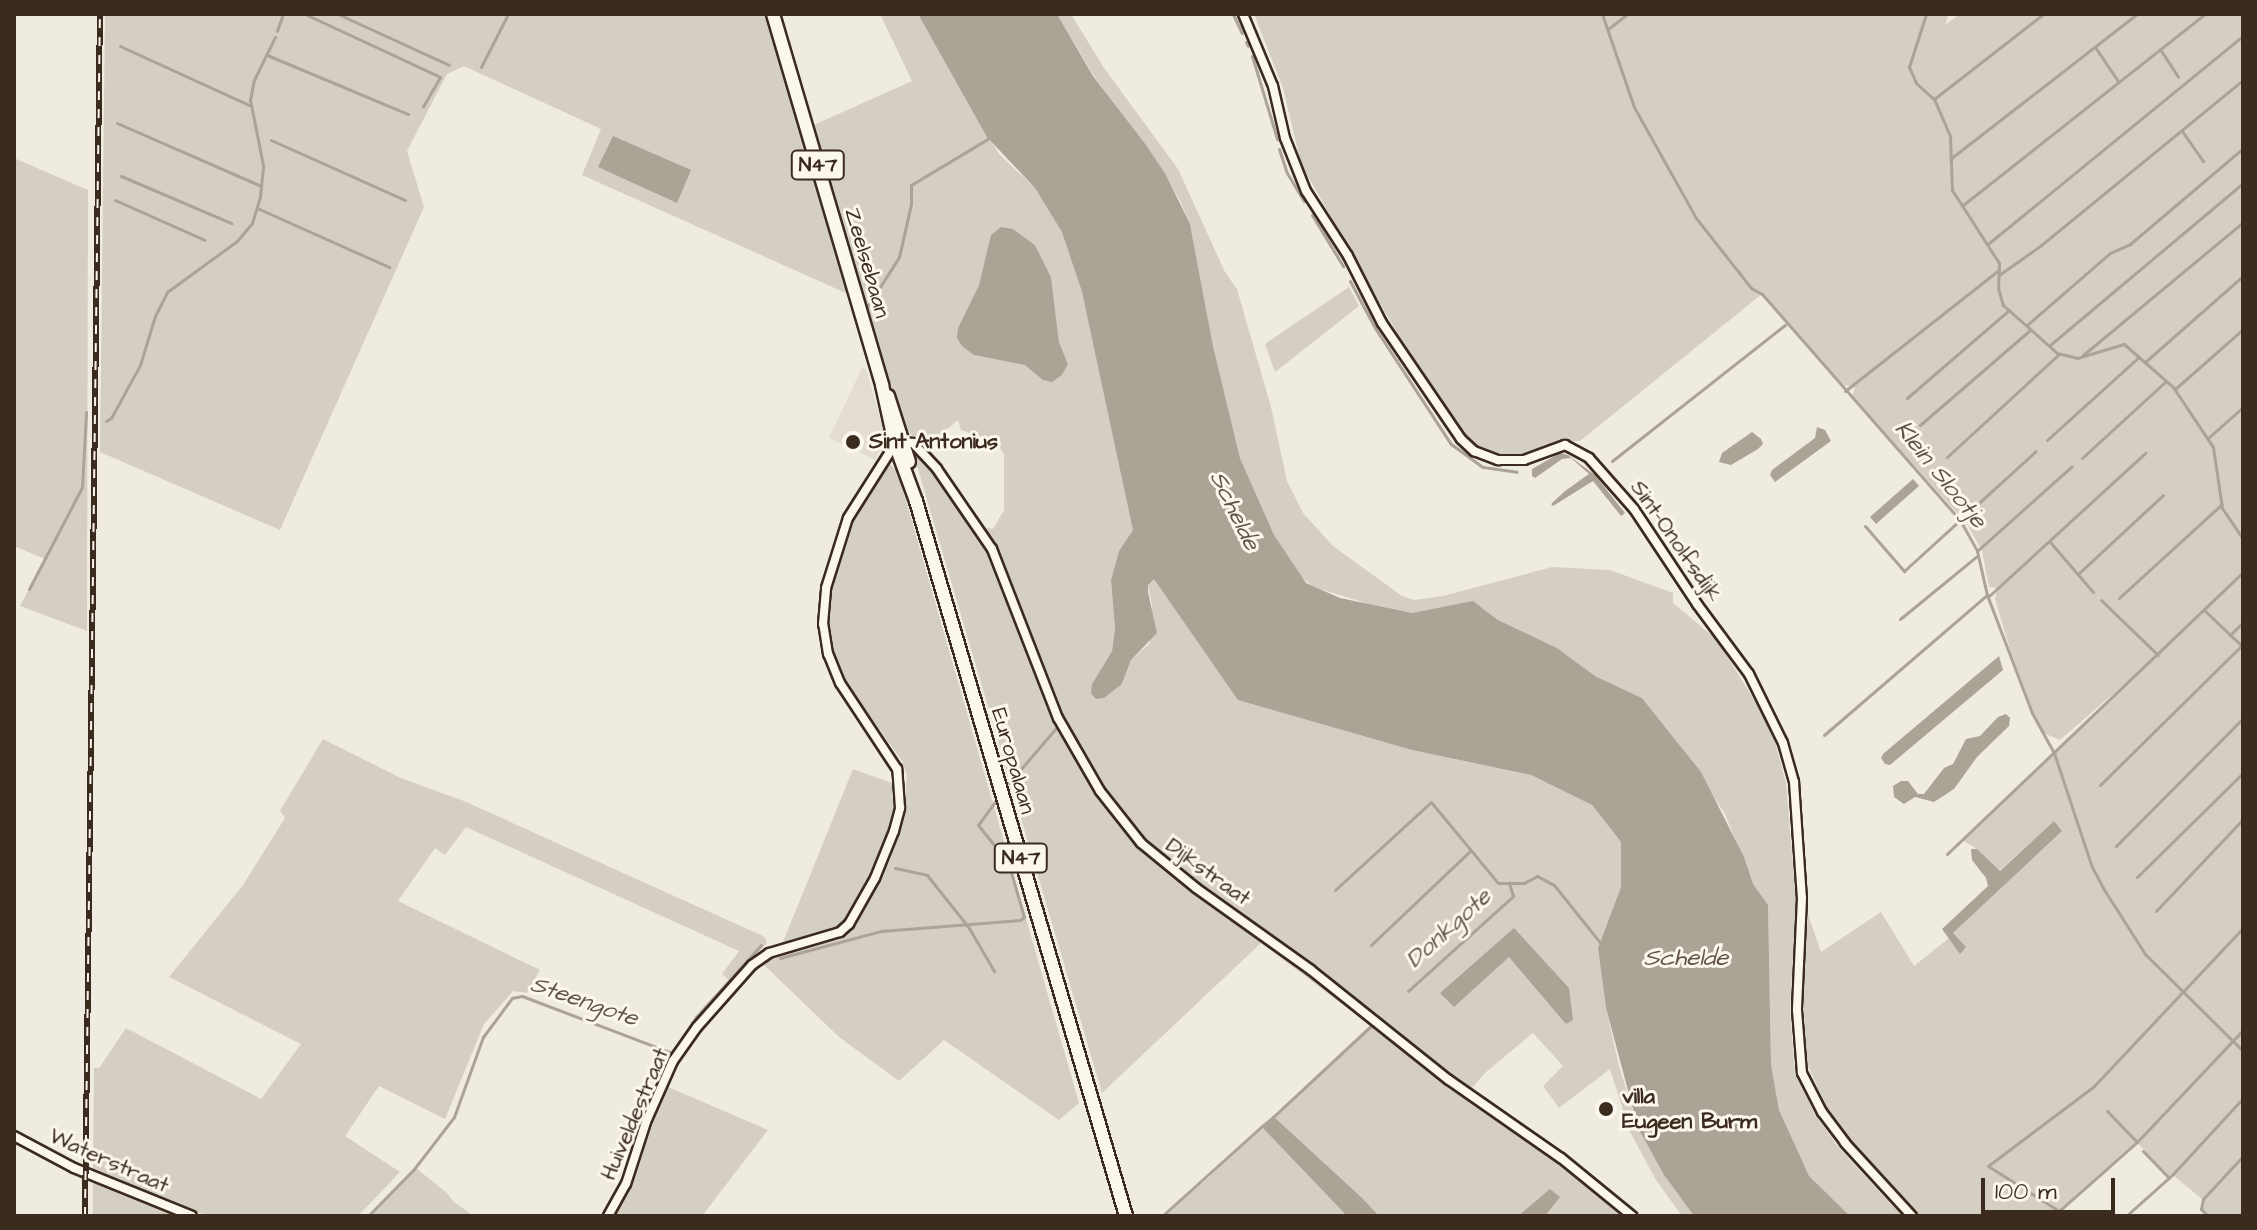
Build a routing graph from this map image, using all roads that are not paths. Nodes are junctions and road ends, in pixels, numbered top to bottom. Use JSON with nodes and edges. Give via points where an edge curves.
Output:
{"nodes":[{"id":1,"x":773,"y":14,"type":"edge"},
{"id":2,"x":1243,"y":14,"type":"edge"},
{"id":3,"x":899,"y":443,"type":"junction"},
{"id":4,"x":916,"y":501,"type":"joint"},
{"id":5,"x":14,"y":1136,"type":"edge"},
{"id":6,"x":192,"y":1216,"type":"edge"},
{"id":7,"x":608,"y":1216,"type":"edge"},
{"id":8,"x":1126,"y":1216,"type":"edge"},
{"id":9,"x":1632,"y":1216,"type":"edge"},
{"id":10,"x":1912,"y":1216,"type":"edge"}],
"edges":[{"from":1,"to":3,"type":"main road","name":"Zeelsebaan","number":"N47"},
{"from":2,"to":10,"type":"street","name":"Sint-Onolfsdijk","via":[[1273,86],[1293,163],[1306,191],[1382,323],[1461,439],[1474,451],[1498,460],[1524,460],[1565,445],[1589,458],[1634,509],[1749,674],[1783,743],[1794,782],[1802,898],[1797,1010],[1802,1073],[1845,1143]]},
{"from":3,"to":4,"type":"main road","name":"Zeelsebaan","number":"N47"},
{"from":3,"to":7,"type":"street","name":"Huiveldestraat","via":[[848,518],[826,588],[823,624],[840,683],[897,769],[900,808],[894,831],[849,924],[840,932],[769,953],[697,1027],[673,1061],[626,1184]]},
{"from":3,"to":9,"type":"street","name":"Dijkstraat","via":[[913,443],[979,526],[1007,581],[1058,718],[1100,791],[1141,843]]},
{"from":4,"to":8,"type":"main road","name":"Europalaan","number":"N47"},
{"from":5,"to":6,"type":"street","name":"Waterstraat","via":[[74,1168]]}]}
